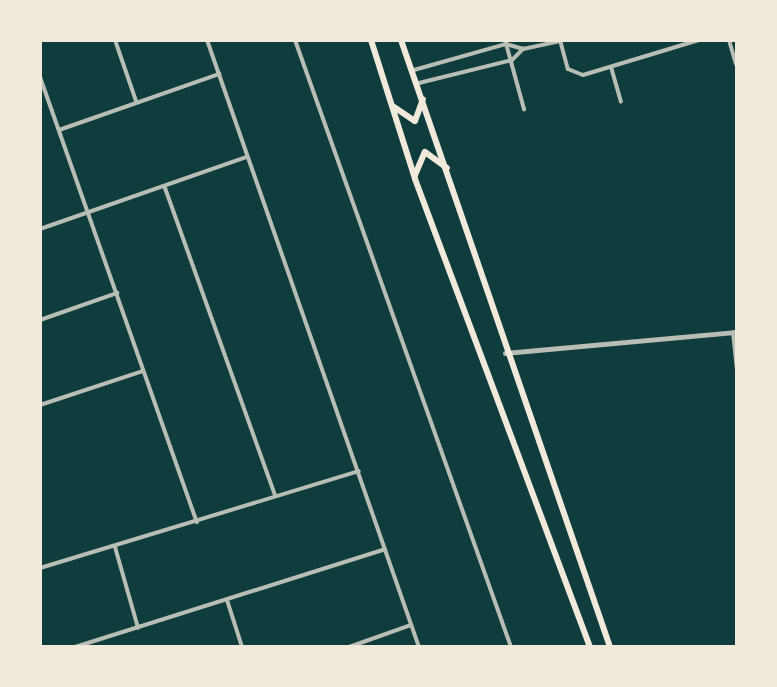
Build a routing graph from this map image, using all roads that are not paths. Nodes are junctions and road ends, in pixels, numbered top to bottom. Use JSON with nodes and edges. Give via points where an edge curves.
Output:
{"nodes":[{"id":1,"x":115,"y":40,"type":"edge"},
{"id":2,"x":207,"y":40,"type":"edge"},
{"id":3,"x":295,"y":40,"type":"edge"},
{"id":4,"x":371,"y":40,"type":"edge"},
{"id":5,"x":401,"y":40,"type":"edge"},
{"id":6,"x":560,"y":40,"type":"edge"},
{"id":7,"x":699,"y":40,"type":"edge"},
{"id":8,"x":729,"y":40,"type":"edge"},
{"id":9,"x":506,"y":42,"type":"edge"},
{"id":10,"x":523,"y":49,"type":"junction"},
{"id":11,"x":512,"y":60,"type":"junction"},
{"id":12,"x":736,"y":64,"type":"edge"},
{"id":13,"x":611,"y":67,"type":"junction"},
{"id":14,"x":414,"y":70,"type":"junction"},
{"id":15,"x":220,"y":74,"type":"junction"},
{"id":16,"x":40,"y":77,"type":"edge"},
{"id":17,"x":419,"y":83,"type":"junction"},
{"id":18,"x":423,"y":95,"type":"junction"},
{"id":19,"x":136,"y":101,"type":"junction"},
{"id":20,"x":621,"y":102,"type":"dead end"},
{"id":21,"x":392,"y":104,"type":"junction"},
{"id":22,"x":524,"y":109,"type":"dead end"},
{"id":23,"x":59,"y":130,"type":"junction"},
{"id":24,"x":247,"y":157,"type":"junction"},
{"id":25,"x":450,"y":171,"type":"junction"},
{"id":26,"x":415,"y":179,"type":"junction"},
{"id":27,"x":165,"y":188,"type":"junction"},
{"id":28,"x":91,"y":212,"type":"junction"},
{"id":29,"x":40,"y":229,"type":"edge"},
{"id":30,"x":117,"y":293,"type":"junction"},
{"id":31,"x":40,"y":320,"type":"edge"},
{"id":32,"x":735,"y":332,"type":"edge"},
{"id":33,"x":505,"y":353,"type":"junction"},
{"id":34,"x":737,"y":368,"type":"edge"},
{"id":35,"x":143,"y":371,"type":"junction"},
{"id":36,"x":40,"y":405,"type":"edge"},
{"id":37,"x":360,"y":471,"type":"junction"},
{"id":38,"x":275,"y":495,"type":"junction"},
{"id":39,"x":197,"y":522,"type":"junction"},
{"id":40,"x":115,"y":547,"type":"junction"},
{"id":41,"x":385,"y":549,"type":"junction"},
{"id":42,"x":40,"y":568,"type":"edge"},
{"id":43,"x":227,"y":600,"type":"junction"},
{"id":44,"x":411,"y":625,"type":"junction"},
{"id":45,"x":138,"y":628,"type":"junction"},
{"id":46,"x":75,"y":647,"type":"edge"},
{"id":47,"x":242,"y":647,"type":"edge"},
{"id":48,"x":349,"y":647,"type":"edge"},
{"id":49,"x":419,"y":647,"type":"edge"},
{"id":50,"x":511,"y":647,"type":"edge"},
{"id":51,"x":590,"y":647,"type":"edge"},
{"id":52,"x":610,"y":647,"type":"edge"}],
"edges":[{"from":1,"to":19,"type":"street"},
{"from":2,"to":15,"type":"street"},
{"from":3,"to":50,"type":"street"},
{"from":4,"to":21,"type":"main road"},
{"from":5,"to":14,"type":"main road"},
{"from":6,"to":10,"type":"street"},
{"from":6,"to":13,"type":"street","via":[[574,74]]},
{"from":7,"to":13,"type":"street"},
{"from":8,"to":12,"type":"street"},
{"from":9,"to":10,"type":"street"},
{"from":9,"to":11,"type":"street"},
{"from":9,"to":14,"type":"street"},
{"from":10,"to":11,"type":"street"},
{"from":11,"to":17,"type":"street"},
{"from":11,"to":22,"type":"street"},
{"from":13,"to":20,"type":"street"},
{"from":14,"to":17,"type":"main road"},
{"from":15,"to":19,"type":"street"},
{"from":15,"to":24,"type":"street"},
{"from":16,"to":23,"type":"street"},
{"from":17,"to":18,"type":"main road"},
{"from":18,"to":21,"type":"main road","via":[[415,121]]},
{"from":18,"to":25,"type":"main road"},
{"from":19,"to":23,"type":"street"},
{"from":21,"to":26,"type":"main road"},
{"from":23,"to":28,"type":"street"},
{"from":24,"to":27,"type":"street"},
{"from":24,"to":37,"type":"street"},
{"from":25,"to":26,"type":"main road","via":[[425,152]]},
{"from":25,"to":33,"type":"main road"},
{"from":26,"to":51,"type":"main road"},
{"from":27,"to":28,"type":"street"},
{"from":27,"to":38,"type":"street"},
{"from":28,"to":29,"type":"street"},
{"from":28,"to":30,"type":"street"},
{"from":30,"to":31,"type":"street"},
{"from":30,"to":35,"type":"street"},
{"from":32,"to":33,"type":"street"},
{"from":32,"to":34,"type":"street"},
{"from":33,"to":52,"type":"main road"},
{"from":35,"to":36,"type":"street"},
{"from":35,"to":39,"type":"street"},
{"from":37,"to":38,"type":"street"},
{"from":37,"to":41,"type":"street"},
{"from":38,"to":39,"type":"street"},
{"from":39,"to":40,"type":"street"},
{"from":40,"to":42,"type":"street"},
{"from":40,"to":45,"type":"street"},
{"from":41,"to":43,"type":"street"},
{"from":41,"to":44,"type":"street"},
{"from":43,"to":45,"type":"street"},
{"from":43,"to":47,"type":"street"},
{"from":44,"to":48,"type":"street"},
{"from":44,"to":49,"type":"street"},
{"from":45,"to":46,"type":"street"}]}
